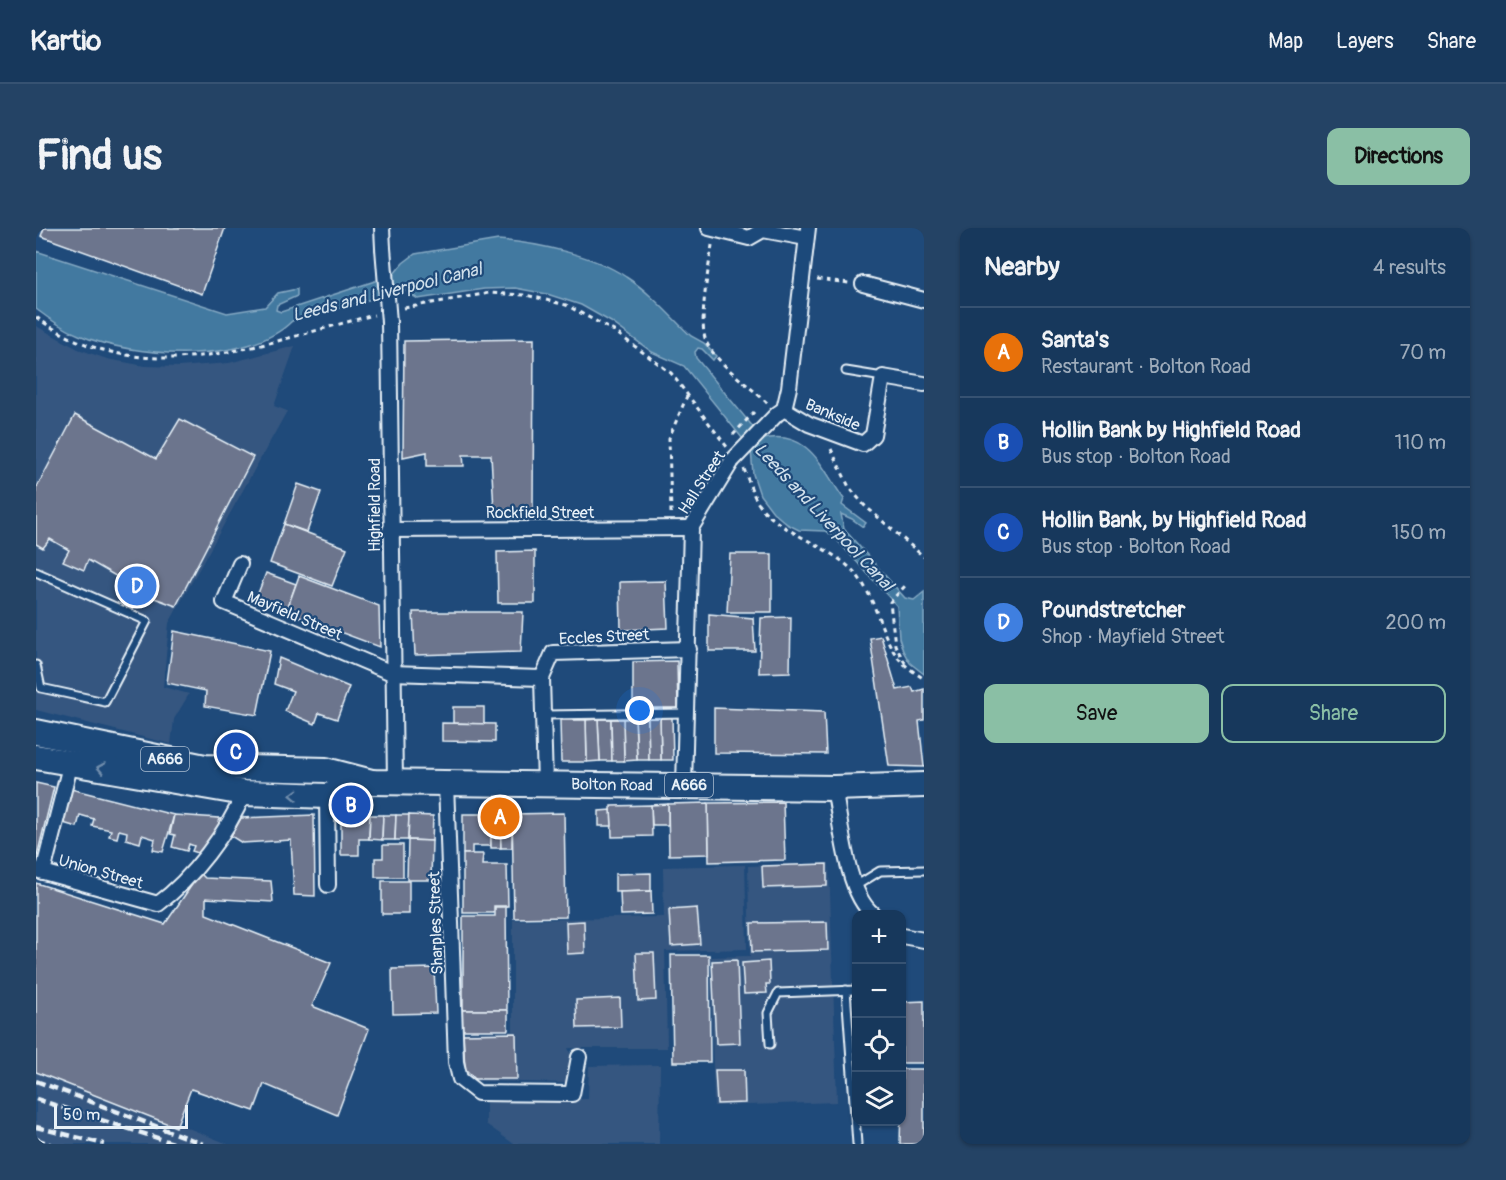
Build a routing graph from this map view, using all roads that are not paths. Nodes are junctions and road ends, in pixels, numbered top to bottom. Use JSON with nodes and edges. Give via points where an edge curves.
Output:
{"nodes":[{"id":1,"x":382,"y":228,"type":"edge"},
{"id":2,"x":711,"y":230,"type":"edge"},
{"id":3,"x":807,"y":233,"type":"edge"},
{"id":4,"x":863,"y":284,"type":"road end"},
{"id":5,"x":924,"y":300,"type":"edge"},
{"id":6,"x":846,"y":371,"type":"dead end"},
{"id":7,"x":883,"y":377,"type":"junction"},
{"id":8,"x":924,"y":384,"type":"edge"},
{"id":9,"x":780,"y":412,"type":"junction"},
{"id":10,"x":691,"y":528,"type":"junction"},
{"id":11,"x":390,"y":530,"type":"junction"},
{"id":12,"x":240,"y":564,"type":"dead end"},
{"id":13,"x":36,"y":572,"type":"edge"},
{"id":14,"x":689,"y":649,"type":"junction"},
{"id":15,"x":36,"y":665,"type":"edge"},
{"id":16,"x":392,"y":674,"type":"junction"},
{"id":17,"x":542,"y":678,"type":"junction"},
{"id":18,"x":688,"y":713,"type":"junction"},
{"id":19,"x":544,"y":715,"type":"junction"},
{"id":20,"x":36,"y":732,"type":"edge"},
{"id":21,"x":36,"y":757,"type":"edge"},
{"id":22,"x":71,"y":762,"type":"junction"},
{"id":23,"x":383,"y":782,"type":"junction"},
{"id":24,"x":446,"y":783,"type":"junction"},
{"id":25,"x":544,"y":784,"type":"junction"},
{"id":26,"x":684,"y":785,"type":"junction"},
{"id":27,"x":924,"y":785,"type":"edge"},
{"id":28,"x":834,"y":788,"type":"junction"},
{"id":29,"x":244,"y":793,"type":"junction"},
{"id":30,"x":327,"y":796,"type":"junction"},
{"id":31,"x":924,"y":870,"type":"edge"},
{"id":32,"x":39,"y":871,"type":"edge"},
{"id":33,"x":328,"y":885,"type":"dead end"},
{"id":34,"x":854,"y":887,"type":"junction"},
{"id":35,"x":867,"y":910,"type":"edge"},
{"id":36,"x":906,"y":938,"type":"edge"},
{"id":37,"x":924,"y":940,"type":"edge"},
{"id":38,"x":846,"y":990,"type":"junction"},
{"id":39,"x":852,"y":990,"type":"edge"},
{"id":40,"x":770,"y":1044,"type":"dead end"},
{"id":41,"x":579,"y":1057,"type":"dead end"},
{"id":42,"x":857,"y":1144,"type":"edge"}],
"edges":[{"from":1,"to":11,"type":"street","name":"Highfield Road","bridge":true,"via":[[389,314]]},
{"from":2,"to":3,"type":"street","via":[[749,238],[763,230]]},
{"from":3,"to":9,"type":"street","via":[[789,388]]},
{"from":4,"to":5,"type":"street"},
{"from":6,"to":7,"type":"lane"},
{"from":7,"to":8,"type":"street"},
{"from":7,"to":9,"type":"street","name":"Bankside","via":[[873,435],[863,444]]},
{"from":9,"to":10,"type":"street","name":"Hall Street","bridge":true,"via":[[736,460]]},
{"from":10,"to":11,"type":"street","name":"Rockfield Street"},
{"from":10,"to":14,"type":"street","name":"Hall Street"},
{"from":11,"to":16,"type":"street","name":"Highfield Road"},
{"from":12,"to":16,"type":"street","name":"Mayfield Street","via":[[224,602]]},
{"from":13,"to":15,"type":"lane","via":[[147,621],[105,702],[42,688]]},
{"from":14,"to":17,"type":"street","name":"Eccles Street","via":[[553,652]]},
{"from":14,"to":18,"type":"street","name":"Hall Street"},
{"from":16,"to":17,"type":"street"},
{"from":16,"to":23,"type":"street","name":"Highfield Road"},
{"from":17,"to":19,"type":"street"},
{"from":18,"to":19,"type":"lane"},
{"from":18,"to":26,"type":"street","name":"Hall Street"},
{"from":19,"to":25,"type":"street"},
{"from":20,"to":23,"type":"highway","name":"Bolton Road","number":"A666","via":[[205,767],[326,770]]},
{"from":21,"to":22,"type":"highway","name":"Bolton Road","number":"A666"},
{"from":29,"to":22,"type":"highway","name":"Bolton Road","number":"A666","one_way":true},
{"from":22,"to":32,"type":"street"},
{"from":23,"to":24,"type":"highway","name":"Bolton Road","number":"A666"},
{"from":23,"to":30,"type":"highway","name":"Bolton Road","number":"A666"},
{"from":24,"to":25,"type":"highway","name":"Bolton Road","number":"A666"},
{"from":24,"to":41,"type":"street","name":"Sharples Street","via":[[456,1062],[460,1079],[478,1093],[572,1094]]},
{"from":25,"to":26,"type":"highway","name":"Bolton Road","number":"A666"},
{"from":26,"to":28,"type":"highway","name":"Bolton Road","number":"A666"},
{"from":27,"to":28,"type":"highway","name":"Bolton Road","number":"A666"},
{"from":28,"to":34,"type":"street"},
{"from":30,"to":29,"type":"highway","name":"Bolton Road","number":"A666","one_way":true},
{"from":29,"to":32,"type":"street","name":"Union Street","via":[[233,820],[175,891],[158,904]]},
{"from":30,"to":33,"type":"street"},
{"from":31,"to":34,"type":"lane","via":[[880,871]]},
{"from":34,"to":35,"type":"street"},
{"from":36,"to":37,"type":"street"},
{"from":38,"to":39,"type":"lane"},
{"from":38,"to":40,"type":"lane","via":[[778,993],[768,1012]]},
{"from":38,"to":42,"type":"lane"}]}
